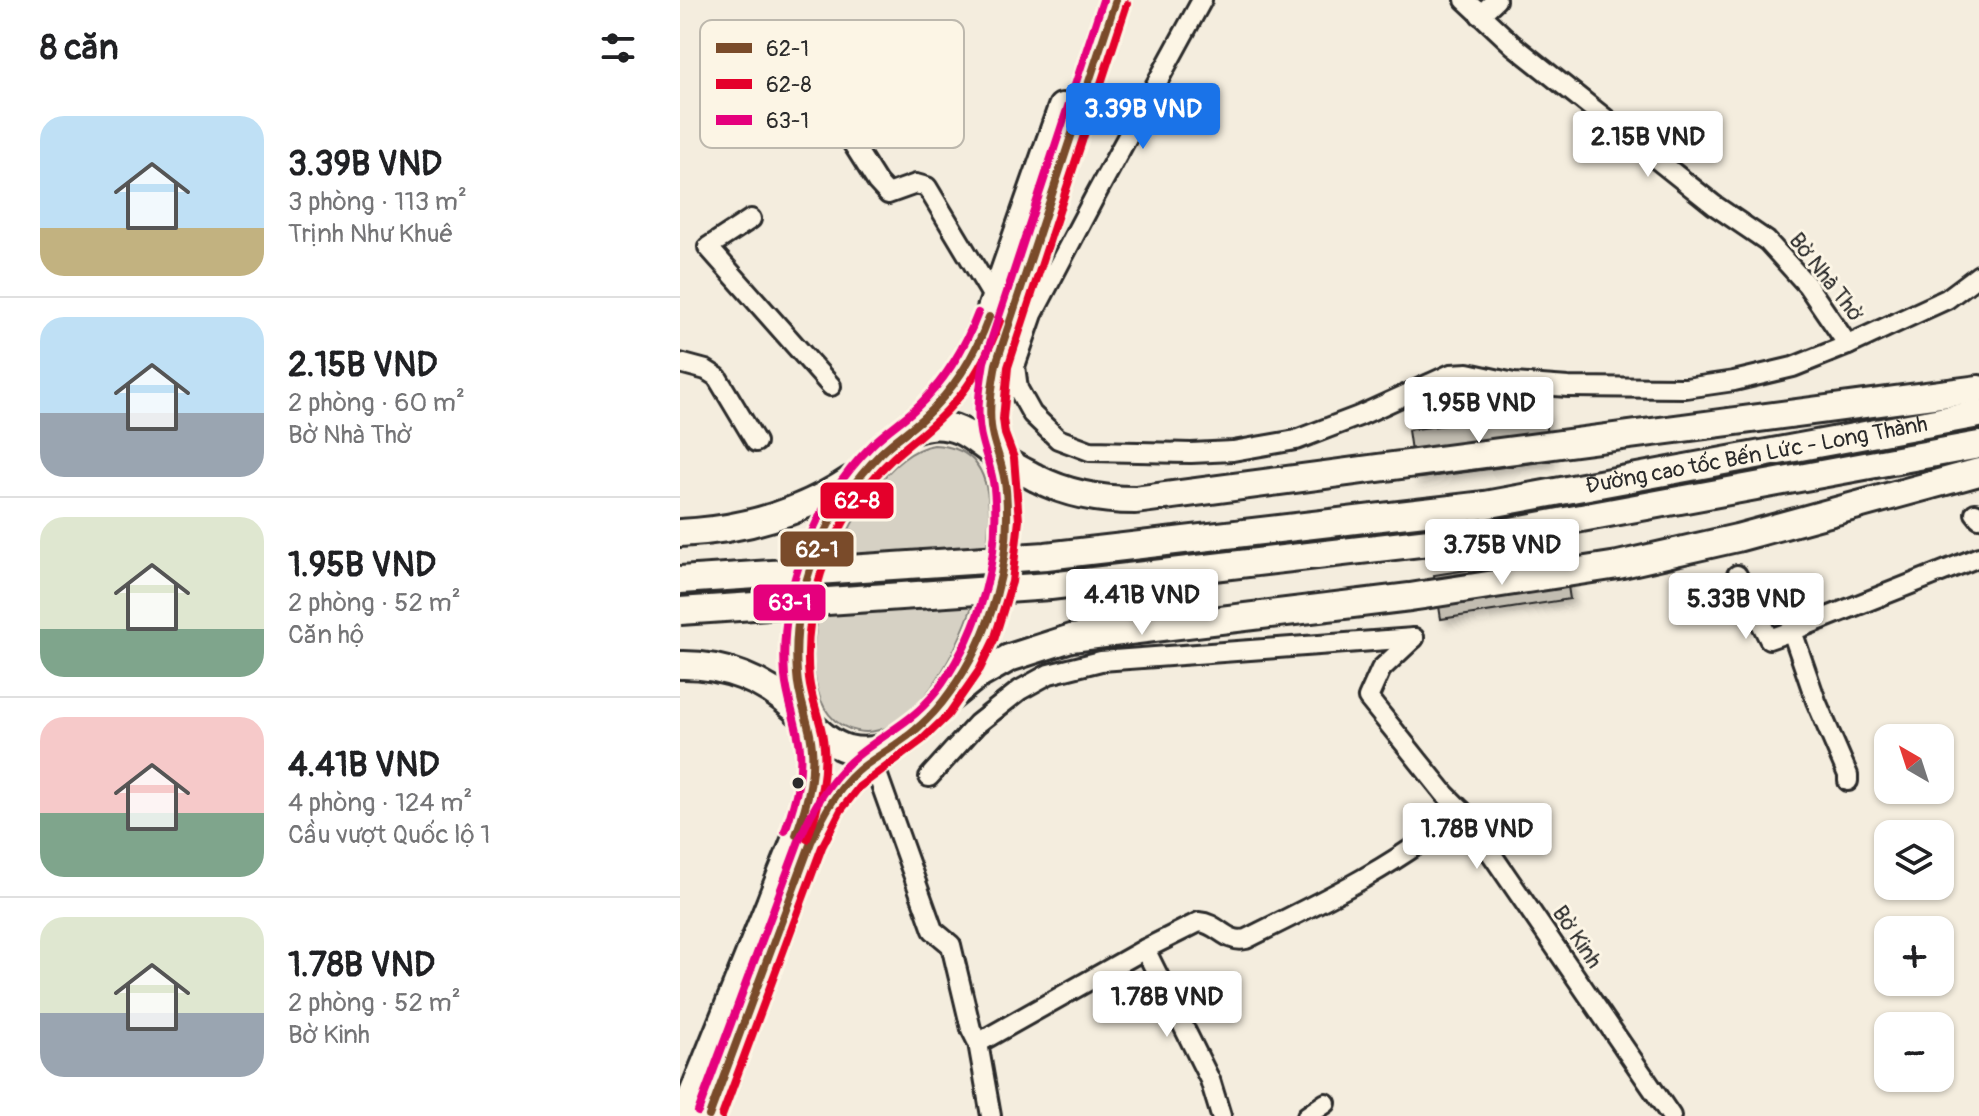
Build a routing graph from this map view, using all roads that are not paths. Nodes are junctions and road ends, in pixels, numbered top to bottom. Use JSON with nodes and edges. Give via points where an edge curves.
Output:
{"nodes":[{"id":1,"x":1098,"y":0,"type":"edge"},
{"id":2,"x":1116,"y":0,"type":"edge"},
{"id":3,"x":1202,"y":0,"type":"edge"},
{"id":4,"x":1465,"y":0,"type":"edge"},
{"id":5,"x":1496,"y":0,"type":"edge"},
{"id":6,"x":1480,"y":15,"type":"junction"},
{"id":7,"x":856,"y":148,"type":"edge"},
{"id":8,"x":751,"y":219,"type":"dead end"},
{"id":9,"x":1025,"y":274,"type":"junction"},
{"id":10,"x":1979,"y":275,"type":"edge"},
{"id":11,"x":1050,"y":283,"type":"junction"},
{"id":12,"x":1014,"y":307,"type":"junction"},
{"id":13,"x":1848,"y":345,"type":"junction"},
{"id":14,"x":680,"y":363,"type":"edge"},
{"id":15,"x":831,"y":386,"type":"dead end"},
{"id":16,"x":1979,"y":389,"type":"edge"},
{"id":17,"x":1979,"y":414,"type":"edge"},
{"id":18,"x":898,"y":438,"type":"junction"},
{"id":19,"x":756,"y":442,"type":"dead end"},
{"id":20,"x":1979,"y":445,"type":"edge"},
{"id":21,"x":1002,"y":459,"type":"junction"},
{"id":22,"x":868,"y":467,"type":"junction"},
{"id":23,"x":1979,"y":472,"type":"edge"},
{"id":24,"x":680,"y":533,"type":"edge"},
{"id":25,"x":1979,"y":557,"type":"edge"},
{"id":26,"x":1737,"y":575,"type":"dead end"},
{"id":27,"x":680,"y":580,"type":"edge"},
{"id":28,"x":680,"y":611,"type":"edge"},
{"id":29,"x":1792,"y":631,"type":"junction"},
{"id":30,"x":680,"y":665,"type":"edge"},
{"id":31,"x":942,"y":704,"type":"junction"},
{"id":32,"x":807,"y":721,"type":"junction"},
{"id":33,"x":896,"y":744,"type":"junction"},
{"id":34,"x":870,"y":761,"type":"junction"},
{"id":35,"x":929,"y":777,"type":"dead end"},
{"id":36,"x":1848,"y":781,"type":"dead end"},
{"id":37,"x":1462,"y":811,"type":"junction"},
{"id":38,"x":1145,"y":949,"type":"junction"},
{"id":39,"x":978,"y":1043,"type":"junction"},
{"id":40,"x":1326,"y":1103,"type":"dead end"},
{"id":41,"x":684,"y":1116,"type":"edge"},
{"id":42,"x":709,"y":1116,"type":"edge"},
{"id":43,"x":991,"y":1116,"type":"edge"},
{"id":44,"x":1221,"y":1116,"type":"edge"},
{"id":45,"x":1307,"y":1116,"type":"edge"},
{"id":46,"x":1671,"y":1116,"type":"edge"}],
"edges":[{"from":1,"to":12,"type":"highway"},
{"from":2,"to":9,"type":"highway"},
{"from":3,"to":11,"type":"street"},
{"from":4,"to":6,"type":"street","name":"Bờ Nhà Thờ"},
{"from":5,"to":6,"type":"street"},
{"from":6,"to":13,"type":"street","name":"Bờ Nhà Thờ","via":[[1686,183],[1767,241],[1807,285]]},
{"from":7,"to":12,"type":"street","via":[[888,194],[916,184],[927,187]]},
{"from":8,"to":15,"type":"street","via":[[708,247]]},
{"from":9,"to":11,"type":"street"},
{"from":9,"to":12,"type":"highway"},
{"from":10,"to":13,"type":"street","via":[[1947,299]]},
{"from":11,"to":12,"type":"street"},
{"from":12,"to":13,"type":"street","via":[[1018,389],[1032,414],[1058,439],[1090,451],[1233,451],[1296,440],[1451,374],[1568,387],[1686,388],[1793,367]]},
{"from":12,"to":18,"type":"highway","via":[[978,346],[938,404]]},
{"from":12,"to":21,"type":"highway","via":[[991,399],[994,439]]},
{"from":14,"to":19,"type":"street","via":[[717,377]]},
{"from":16,"to":21,"type":"highway","via":[[1152,499],[1083,495]]},
{"from":17,"to":27,"type":"highway","name":"Đường cao tốc Bến Lức - Long Thành","bridge":true,"via":[[1485,505],[1046,556]]},
{"from":18,"to":21,"type":"highway","via":[[918,428],[948,427],[969,433]]},
{"from":18,"to":22,"type":"highway"},
{"from":20,"to":28,"type":"highway","name":"Đường cao tốc Bến Lức - Long Thành","bridge":true,"via":[[1489,535],[1050,586]]},
{"from":21,"to":31,"type":"highway","via":[[1006,540],[998,592],[979,644]]},
{"from":22,"to":24,"type":"highway","via":[[823,497],[769,520]]},
{"from":22,"to":32,"type":"highway","via":[[832,519],[807,579],[797,649],[799,696]]},
{"from":23,"to":31,"type":"highway","via":[[1618,565],[1410,597],[1071,638],[1009,658]]},
{"from":25,"to":29,"type":"street"},
{"from":26,"to":29,"type":"street","via":[[1767,637]]},
{"from":29,"to":36,"type":"street"},
{"from":30,"to":32,"type":"highway","via":[[708,666],[747,678]]},
{"from":31,"to":33,"type":"highway"},
{"from":32,"to":33,"type":"highway","via":[[830,741],[851,750],[874,751]]},
{"from":32,"to":41,"type":"highway","via":[[813,765],[807,808]]},
{"from":33,"to":34,"type":"highway"},
{"from":34,"to":39,"type":"street","via":[[933,930],[951,945]]},
{"from":34,"to":42,"type":"highway","via":[[839,793],[811,842]]},
{"from":35,"to":37,"type":"street","name":"Bờ Kinh","via":[[977,724],[1049,674],[1101,661],[1414,638],[1381,669],[1368,698]]},
{"from":37,"to":38,"type":"street","via":[[1380,869],[1246,939],[1232,939],[1199,922]]},
{"from":37,"to":46,"type":"street","name":"Bờ Kinh"},
{"from":38,"to":39,"type":"street"},
{"from":38,"to":44,"type":"street","via":[[1205,1069]]},
{"from":39,"to":43,"type":"street"},
{"from":40,"to":45,"type":"street"}]}
